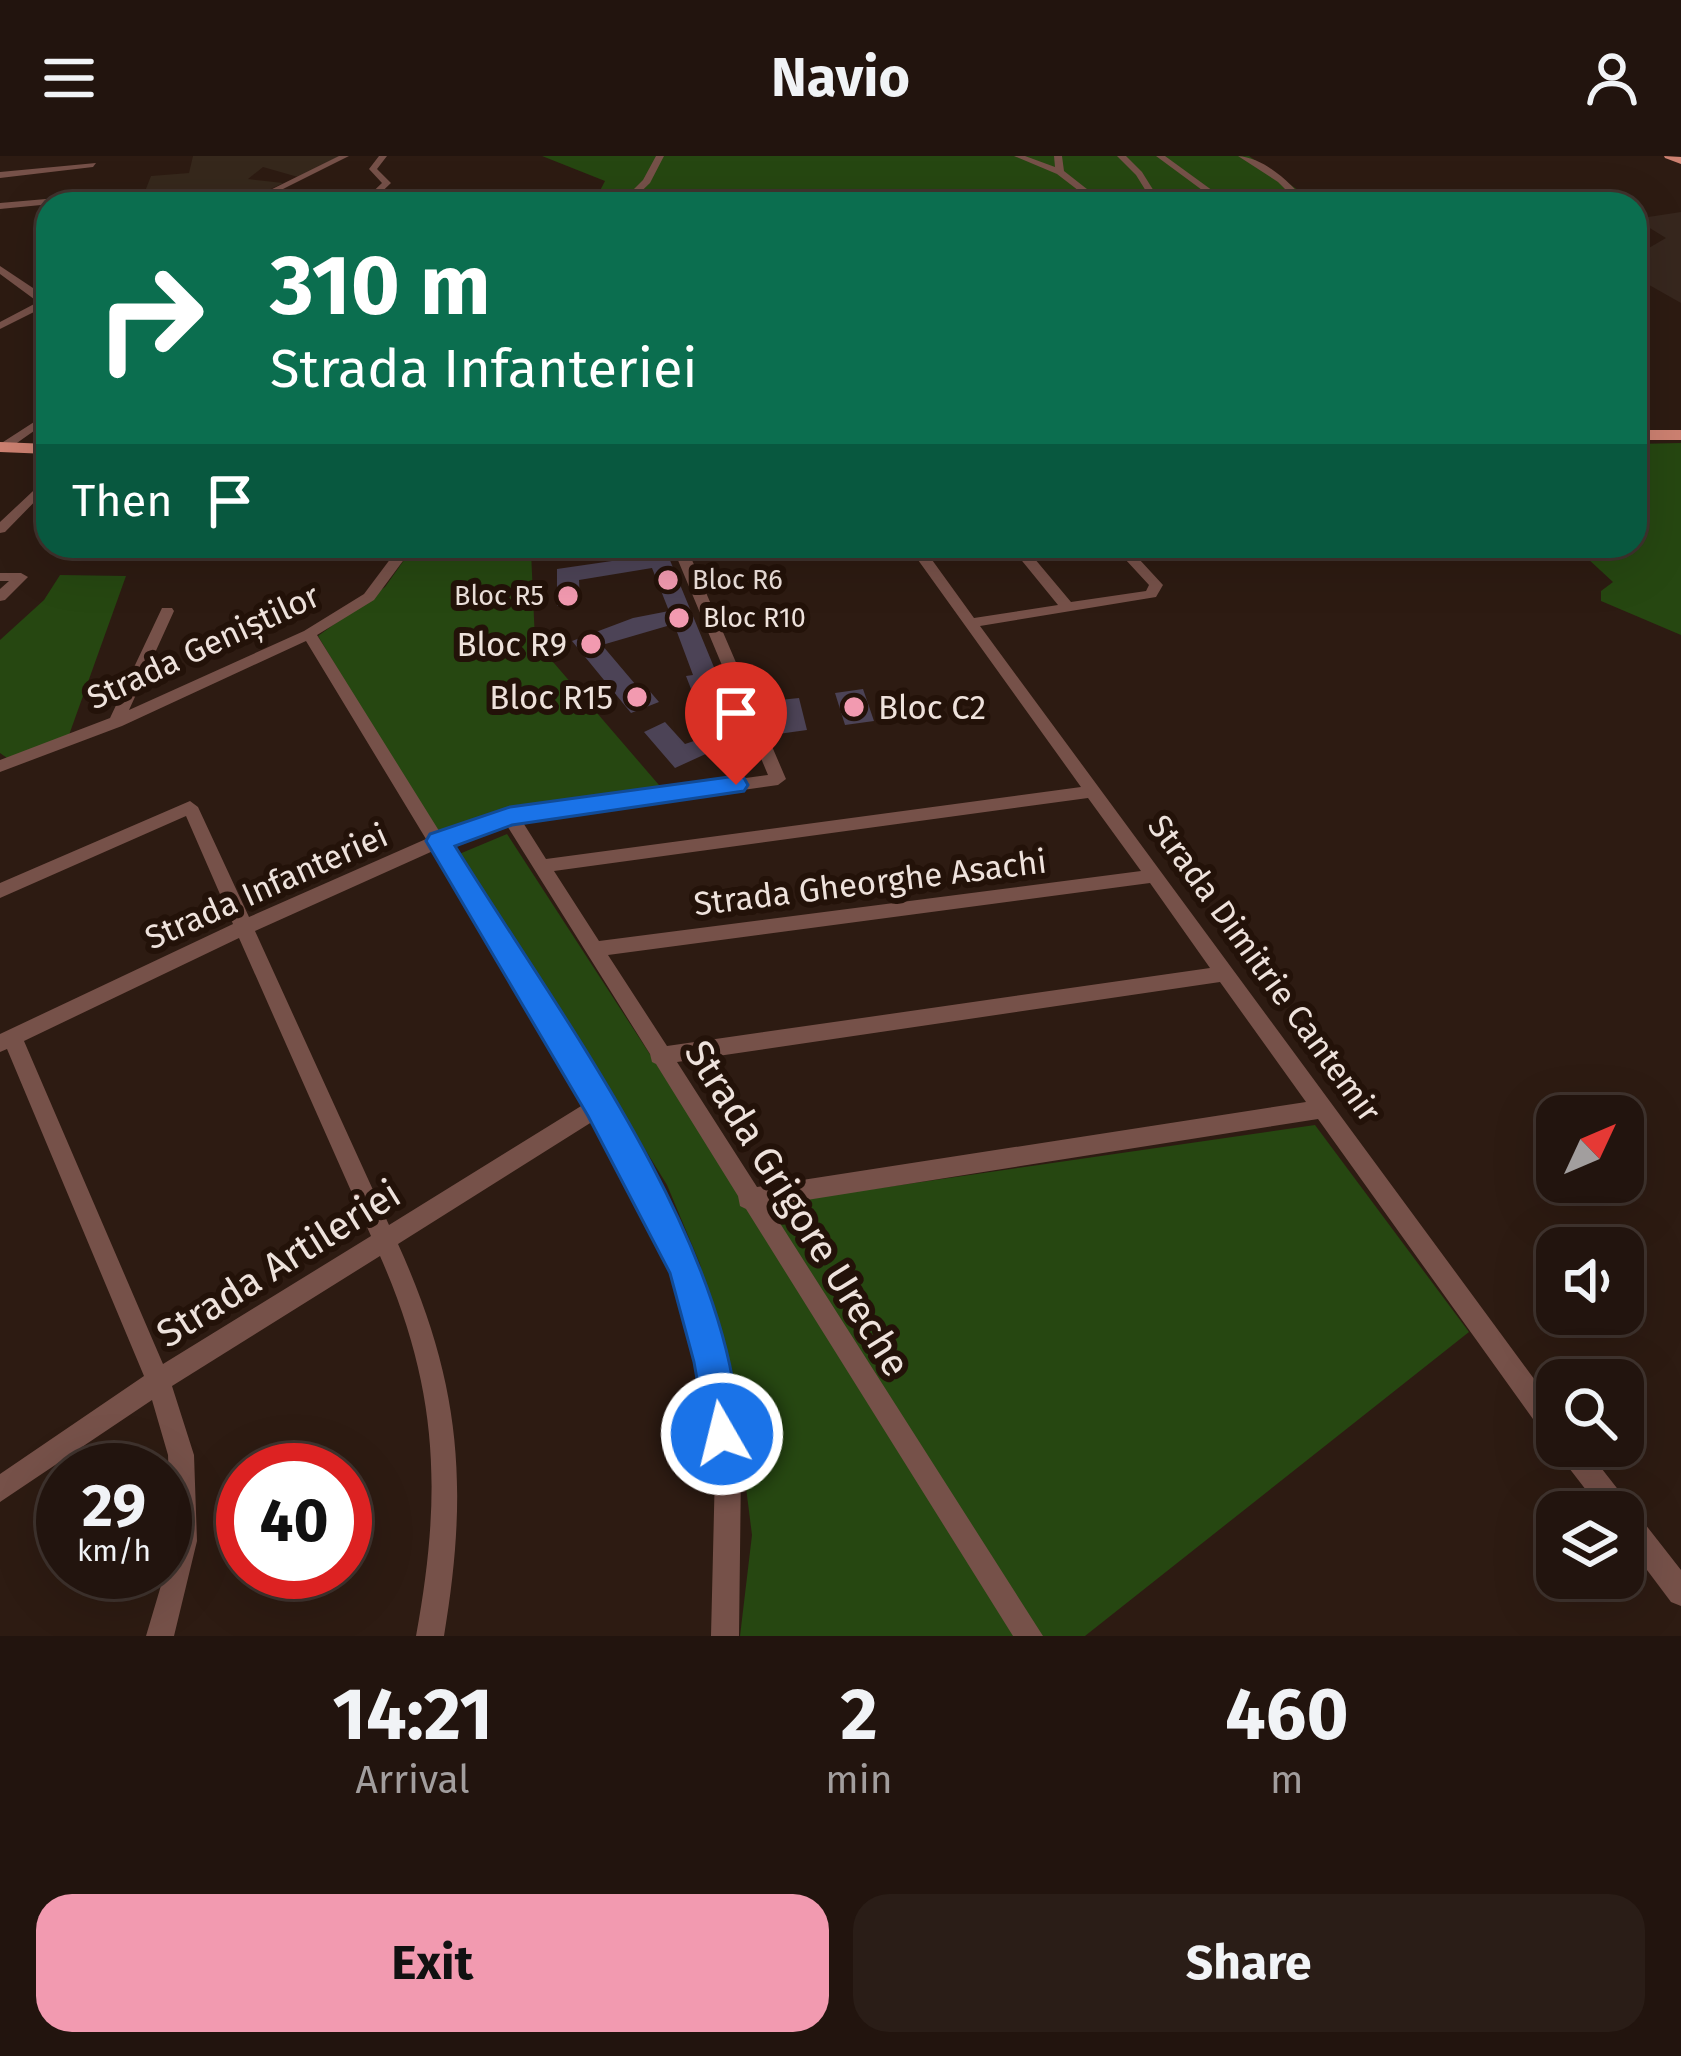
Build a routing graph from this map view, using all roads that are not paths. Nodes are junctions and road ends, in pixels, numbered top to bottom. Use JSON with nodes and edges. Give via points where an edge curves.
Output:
{"nodes":[{"id":1,"x":11,"y":156,"type":"edge"},
{"id":2,"x":100,"y":156,"type":"edge"},
{"id":3,"x":344,"y":156,"type":"edge"},
{"id":4,"x":383,"y":156,"type":"edge"},
{"id":5,"x":660,"y":156,"type":"edge"},
{"id":6,"x":1018,"y":156,"type":"edge"},
{"id":7,"x":1058,"y":156,"type":"edge"},
{"id":8,"x":1121,"y":156,"type":"edge"},
{"id":9,"x":1160,"y":156,"type":"edge"},
{"id":10,"x":1242,"y":156,"type":"edge"},
{"id":11,"x":1669,"y":156,"type":"edge"},
{"id":12,"x":1681,"y":158,"type":"edge"},
{"id":13,"x":92,"y":165,"type":"junction"},
{"id":14,"x":16,"y":172,"type":"junction"},
{"id":15,"x":1060,"y":172,"type":"junction"},
{"id":16,"x":0,"y":175,"type":"edge"},
{"id":17,"x":74,"y":192,"type":"edge"},
{"id":18,"x":270,"y":192,"type":"edge"},
{"id":19,"x":377,"y":192,"type":"edge"},
{"id":20,"x":636,"y":192,"type":"edge"},
{"id":21,"x":1086,"y":192,"type":"edge"},
{"id":22,"x":1149,"y":192,"type":"edge"},
{"id":23,"x":1210,"y":192,"type":"edge"},
{"id":24,"x":1293,"y":192,"type":"edge"},
{"id":25,"x":36,"y":204,"type":"edge"},
{"id":26,"x":0,"y":206,"type":"edge"},
{"id":27,"x":0,"y":269,"type":"edge"},
{"id":28,"x":13,"y":279,"type":"junction"},
{"id":29,"x":0,"y":284,"type":"edge"},
{"id":30,"x":36,"y":295,"type":"edge"},
{"id":31,"x":36,"y":308,"type":"edge"},
{"id":32,"x":0,"y":326,"type":"edge"},
{"id":33,"x":36,"y":424,"type":"edge"},
{"id":34,"x":1647,"y":435,"type":"edge"},
{"id":35,"x":1681,"y":435,"type":"edge"},
{"id":36,"x":2,"y":447,"type":"edge"},
{"id":37,"x":36,"y":448,"type":"edge"},
{"id":38,"x":36,"y":493,"type":"edge"},
{"id":39,"x":0,"y":529,"type":"edge"},
{"id":40,"x":398,"y":558,"type":"edge"},
{"id":41,"x":684,"y":558,"type":"edge"},
{"id":42,"x":923,"y":558,"type":"edge"},
{"id":43,"x":1027,"y":558,"type":"edge"},
{"id":44,"x":1132,"y":558,"type":"edge"},
{"id":45,"x":0,"y":577,"type":"edge"},
{"id":46,"x":0,"y":597,"type":"edge"},
{"id":47,"x":1068,"y":608,"type":"junction"},
{"id":48,"x":166,"y":611,"type":"dead end"},
{"id":49,"x":969,"y":623,"type":"junction"},
{"id":50,"x":309,"y":634,"type":"junction"},
{"id":51,"x":116,"y":722,"type":"junction"},
{"id":52,"x":1,"y":765,"type":"edge"},
{"id":53,"x":1093,"y":791,"type":"junction"},
{"id":54,"x":510,"y":816,"type":"junction"},
{"id":55,"x":439,"y":841,"type":"junction"},
{"id":56,"x":541,"y":866,"type":"junction"},
{"id":57,"x":1154,"y":875,"type":"junction"},
{"id":58,"x":0,"y":891,"type":"edge"},
{"id":59,"x":243,"y":928,"type":"junction"},
{"id":60,"x":592,"y":949,"type":"junction"},
{"id":61,"x":1222,"y":974,"type":"junction"},
{"id":62,"x":6,"y":1040,"type":"edge"},
{"id":63,"x":659,"y":1056,"type":"junction"},
{"id":64,"x":599,"y":1106,"type":"junction"},
{"id":65,"x":1322,"y":1109,"type":"junction"},
{"id":66,"x":748,"y":1199,"type":"junction"},
{"id":67,"x":382,"y":1240,"type":"junction"},
{"id":68,"x":158,"y":1381,"type":"junction"},
{"id":69,"x":1536,"y":1402,"type":"edge"},
{"id":70,"x":1584,"y":1467,"type":"edge"},
{"id":71,"x":0,"y":1489,"type":"edge"},
{"id":72,"x":1603,"y":1491,"type":"edge"},
{"id":73,"x":1644,"y":1544,"type":"edge"},
{"id":74,"x":1681,"y":1592,"type":"edge"},
{"id":75,"x":160,"y":1636,"type":"edge"},
{"id":76,"x":430,"y":1636,"type":"edge"},
{"id":77,"x":725,"y":1636,"type":"edge"},
{"id":78,"x":1029,"y":1636,"type":"edge"}],
"edges":[{"from":1,"to":14,"type":"street"},
{"from":2,"to":13,"type":"street"},
{"from":3,"to":18,"type":"street"},
{"from":4,"to":19,"type":"street","via":[[373,169],[386,183]]},
{"from":5,"to":20,"type":"street"},
{"from":6,"to":15,"type":"street"},
{"from":7,"to":15,"type":"street"},
{"from":8,"to":22,"type":"street"},
{"from":9,"to":23,"type":"street"},
{"from":10,"to":24,"type":"street"},
{"from":11,"to":12,"type":"main road"},
{"from":13,"to":14,"type":"street"},
{"from":13,"to":17,"type":"street"},
{"from":14,"to":16,"type":"street"},
{"from":15,"to":21,"type":"street"},
{"from":25,"to":26,"type":"street"},
{"from":27,"to":28,"type":"street"},
{"from":28,"to":29,"type":"street"},
{"from":28,"to":30,"type":"street"},
{"from":31,"to":32,"type":"street"},
{"from":33,"to":36,"type":"street"},
{"from":34,"to":35,"type":"main road"},
{"from":36,"to":37,"type":"main road"},
{"from":38,"to":39,"type":"street"},
{"from":40,"to":50,"type":"street","name":"Strada Geniștilor","via":[[369,596]]},
{"from":41,"to":54,"type":"street","name":"Strada Infanteriei","via":[[778,779]]},
{"from":42,"to":49,"type":"street","name":"Strada Dimitrie Cantemir"},
{"from":43,"to":47,"type":"street"},
{"from":44,"to":47,"type":"street","via":[[1156,590]]},
{"from":45,"to":46,"type":"street","via":[[22,577]]},
{"from":47,"to":49,"type":"street"},
{"from":48,"to":51,"type":"street"},
{"from":49,"to":53,"type":"street","name":"Strada Dimitrie Cantemir"},
{"from":50,"to":51,"type":"street","name":"Strada Geniștilor"},
{"from":50,"to":55,"type":"street"},
{"from":51,"to":52,"type":"street","name":"Strada Geniștilor"},
{"from":53,"to":56,"type":"street"},
{"from":53,"to":57,"type":"street","name":"Strada Dimitrie Cantemir"},
{"from":54,"to":55,"type":"street","name":"Strada Infanteriei"},
{"from":54,"to":56,"type":"street","name":"Strada Grigore Ureche"},
{"from":55,"to":59,"type":"street","name":"Strada Infanteriei"},
{"from":55,"to":64,"type":"street"},
{"from":56,"to":60,"type":"street","name":"Strada Grigore Ureche"},
{"from":57,"to":60,"type":"street","name":"Strada Gheorghe Asachi"},
{"from":57,"to":61,"type":"street","name":"Strada Dimitrie Cantemir"},
{"from":58,"to":59,"type":"street","via":[[190,807]]},
{"from":59,"to":62,"type":"street","name":"Strada Infanteriei"},
{"from":59,"to":67,"type":"street"},
{"from":60,"to":63,"type":"street","name":"Strada Grigore Ureche"},
{"from":61,"to":63,"type":"street"},
{"from":61,"to":65,"type":"street","name":"Strada Dimitrie Cantemir"},
{"from":62,"to":68,"type":"street"},
{"from":63,"to":66,"type":"street","name":"Strada Grigore Ureche"},
{"from":64,"to":67,"type":"street","name":"Strada Artileriei"},
{"from":64,"to":77,"type":"street","via":[[686,1268],[712,1362],[728,1470]]},
{"from":65,"to":66,"type":"street"},
{"from":65,"to":69,"type":"street","name":"Strada Dimitrie Cantemir"},
{"from":66,"to":78,"type":"street","name":"Strada Grigore Ureche"},
{"from":67,"to":68,"type":"street","name":"Strada Artileriei"},
{"from":67,"to":76,"type":"street","via":[[436,1370],[446,1449],[447,1516]]},
{"from":68,"to":71,"type":"street","name":"Strada Artileriei"},
{"from":68,"to":75,"type":"street","via":[[181,1455],[184,1541]]},
{"from":70,"to":72,"type":"street"},
{"from":73,"to":74,"type":"street"}]}
